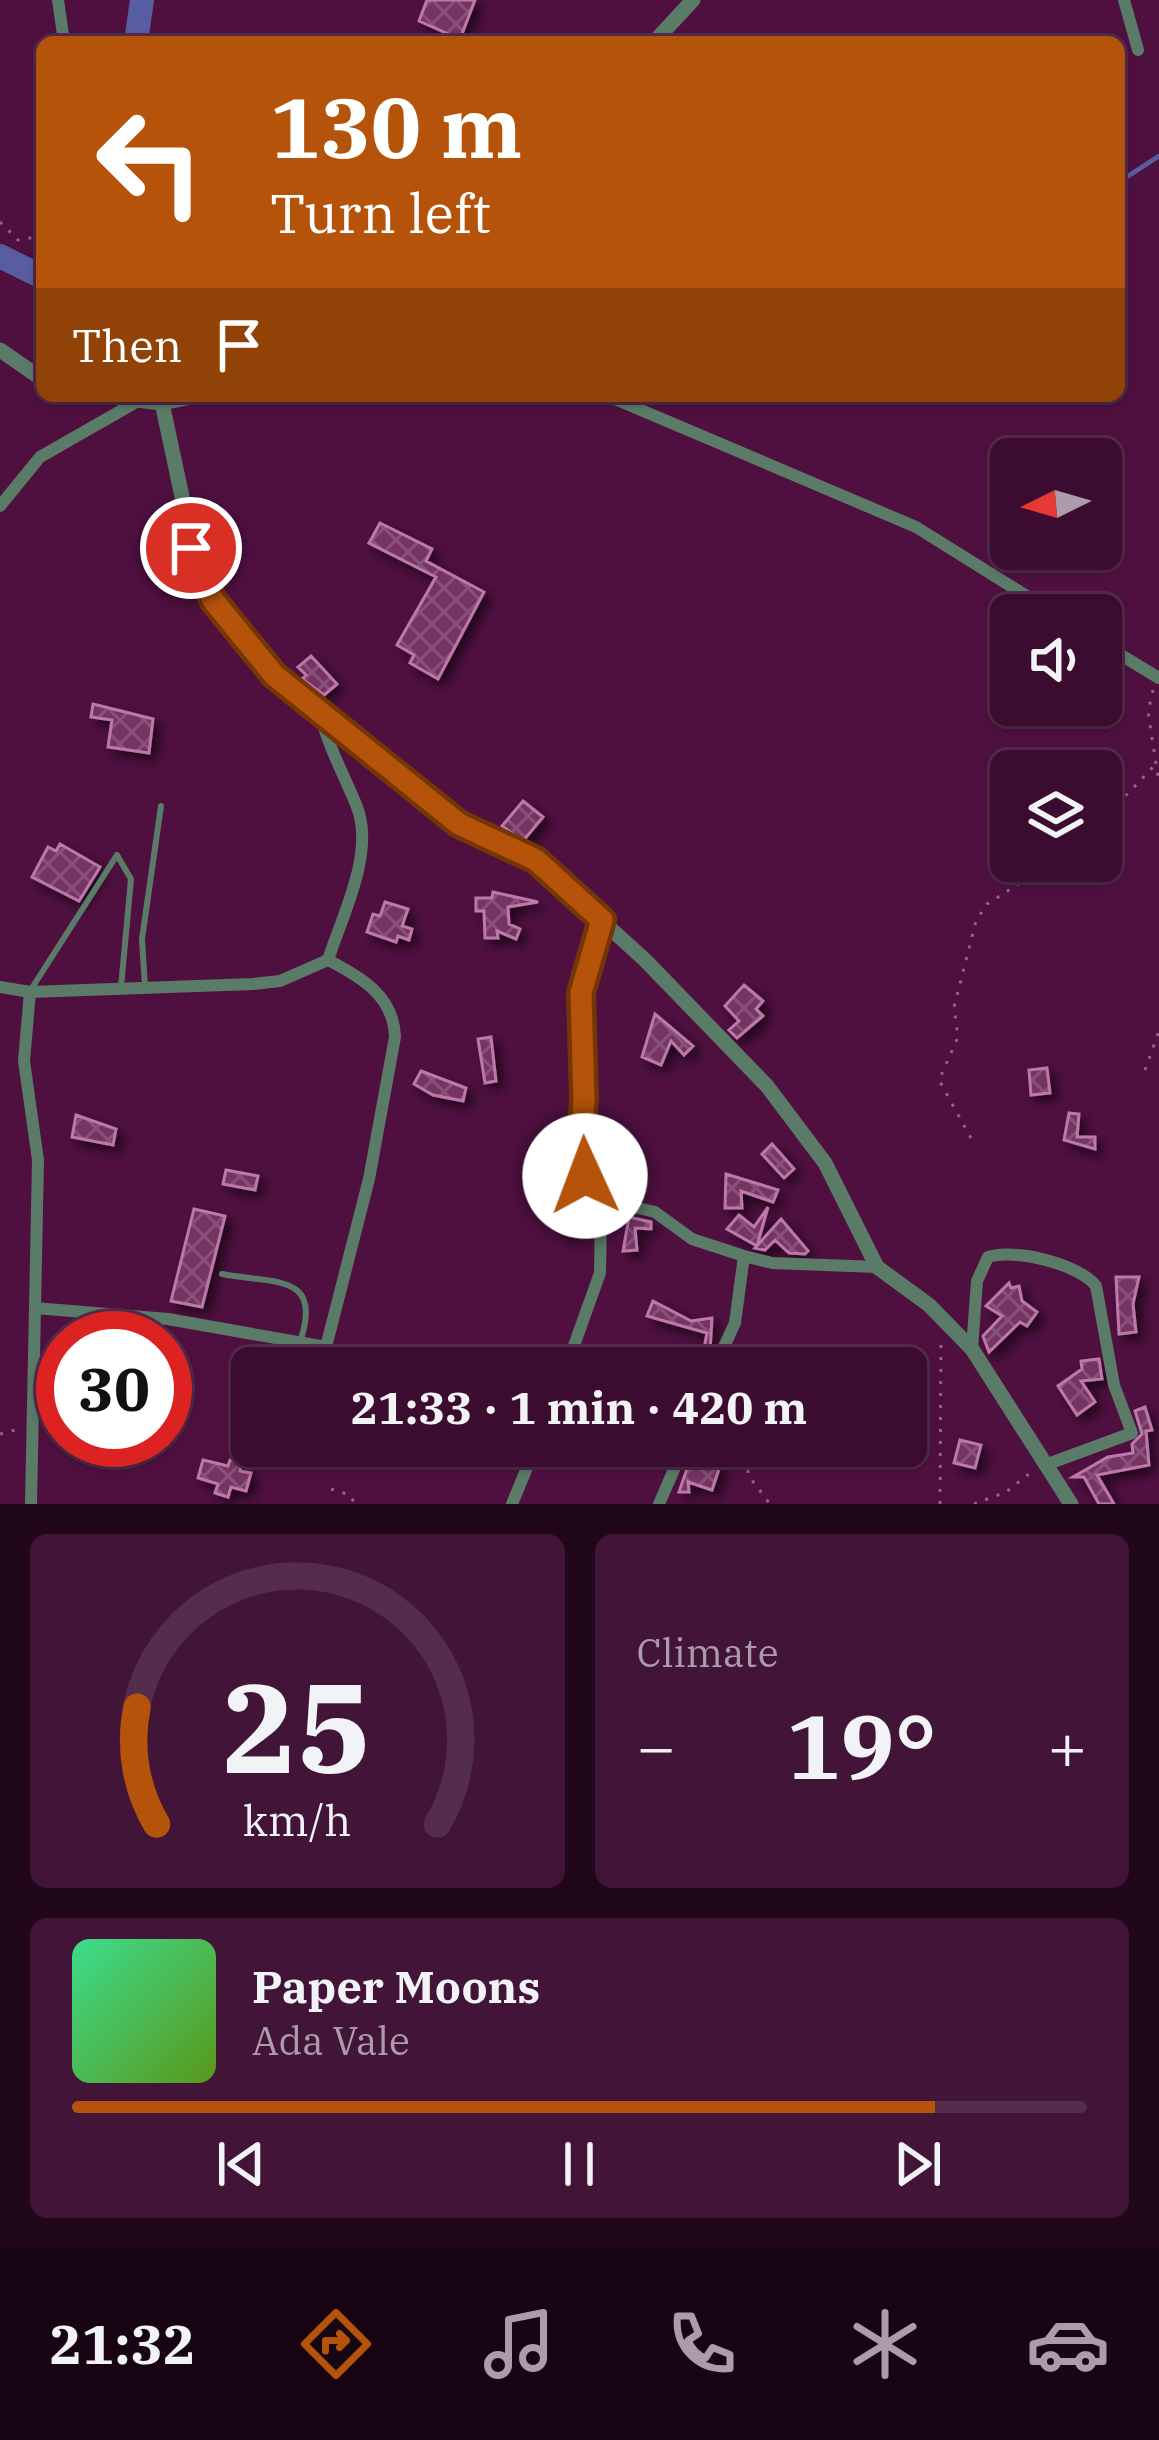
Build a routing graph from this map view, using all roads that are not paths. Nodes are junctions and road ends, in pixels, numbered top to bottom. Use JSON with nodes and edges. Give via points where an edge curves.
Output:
{"nodes":[{"id":1,"x":58,"y":0,"type":"edge"},
{"id":2,"x":693,"y":0,"type":"edge"},
{"id":3,"x":1124,"y":0,"type":"edge"},
{"id":4,"x":63,"y":36,"type":"edge"},
{"id":5,"x":660,"y":36,"type":"edge"},
{"id":6,"x":1138,"y":50,"type":"dead end"},
{"id":7,"x":0,"y":350,"type":"edge"},
{"id":8,"x":36,"y":375,"type":"edge"},
{"id":9,"x":136,"y":402,"type":"edge"},
{"id":10,"x":161,"y":402,"type":"edge"},
{"id":11,"x":622,"y":402,"type":"edge"},
{"id":12,"x":0,"y":506,"type":"edge"},
{"id":13,"x":1023,"y":594,"type":"edge"},
{"id":14,"x":1122,"y":656,"type":"edge"},
{"id":15,"x":1158,"y":678,"type":"edge"},
{"id":16,"x":320,"y":712,"type":"junction"},
{"id":17,"x":161,"y":806,"type":"dead end"},
{"id":18,"x":602,"y":920,"type":"junction"},
{"id":19,"x":328,"y":960,"type":"junction"},
{"id":20,"x":0,"y":987,"type":"edge"},
{"id":21,"x":145,"y":990,"type":"junction"},
{"id":22,"x":120,"y":991,"type":"junction"},
{"id":23,"x":30,"y":992,"type":"junction"},
{"id":24,"x":596,"y":1198,"type":"junction"},
{"id":25,"x":744,"y":1256,"type":"junction"},
{"id":26,"x":877,"y":1268,"type":"junction"},
{"id":27,"x":222,"y":1274,"type":"dead end"},
{"id":28,"x":35,"y":1308,"type":"junction"},
{"id":29,"x":300,"y":1342,"type":"junction"},
{"id":30,"x":326,"y":1347,"type":"joint"},
{"id":31,"x":574,"y":1347,"type":"edge"},
{"id":32,"x":724,"y":1347,"type":"edge"},
{"id":33,"x":972,"y":1349,"type":"junction"},
{"id":34,"x":1048,"y":1463,"type":"junction"},
{"id":35,"x":527,"y":1467,"type":"edge"},
{"id":36,"x":675,"y":1467,"type":"edge"},
{"id":37,"x":29,"y":1503,"type":"edge"},
{"id":38,"x":512,"y":1504,"type":"edge"},
{"id":39,"x":658,"y":1504,"type":"edge"},
{"id":40,"x":1071,"y":1504,"type":"edge"}],
"edges":[{"from":1,"to":4,"type":"street"},
{"from":2,"to":5,"type":"street"},
{"from":3,"to":6,"type":"street"},
{"from":7,"to":8,"type":"street"},
{"from":9,"to":12,"type":"street","via":[[40,458]]},
{"from":10,"to":16,"type":"street","via":[[199,576],[274,675]]},
{"from":11,"to":13,"type":"street","via":[[916,527]]},
{"from":14,"to":15,"type":"street"},
{"from":16,"to":18,"type":"street","via":[[459,824],[536,860]]},
{"from":16,"to":19,"type":"street","via":[[362,838]]},
{"from":17,"to":21,"type":"lane","via":[[142,939]]},
{"from":18,"to":24,"type":"street","via":[[581,993],[579,1160]]},
{"from":18,"to":26,"type":"street","via":[[801,1127]]},
{"from":19,"to":21,"type":"street","via":[[280,981]]},
{"from":19,"to":30,"type":"street","via":[[373,988],[394,1019],[395,1037]]},
{"from":20,"to":23,"type":"street"},
{"from":21,"to":22,"type":"street"},
{"from":22,"to":23,"type":"street"},
{"from":22,"to":23,"type":"lane","via":[[131,879],[117,855]]},
{"from":23,"to":28,"type":"street","via":[[23,1035],[38,1160]]},
{"from":24,"to":25,"type":"street","via":[[656,1212],[692,1239]]},
{"from":24,"to":31,"type":"street","via":[[600,1273]]},
{"from":25,"to":26,"type":"street"},
{"from":25,"to":32,"type":"street"},
{"from":26,"to":33,"type":"street"},
{"from":27,"to":29,"type":"lane","via":[[307,1297]]},
{"from":28,"to":29,"type":"street","via":[[168,1319]]},
{"from":28,"to":37,"type":"street"},
{"from":29,"to":30,"type":"street"},
{"from":33,"to":34,"type":"street"},
{"from":33,"to":34,"type":"street","via":[[977,1281],[988,1257],[1069,1267],[1096,1286],[1132,1432]]},
{"from":34,"to":40,"type":"street"},
{"from":35,"to":38,"type":"street"},
{"from":36,"to":39,"type":"street"}]}
